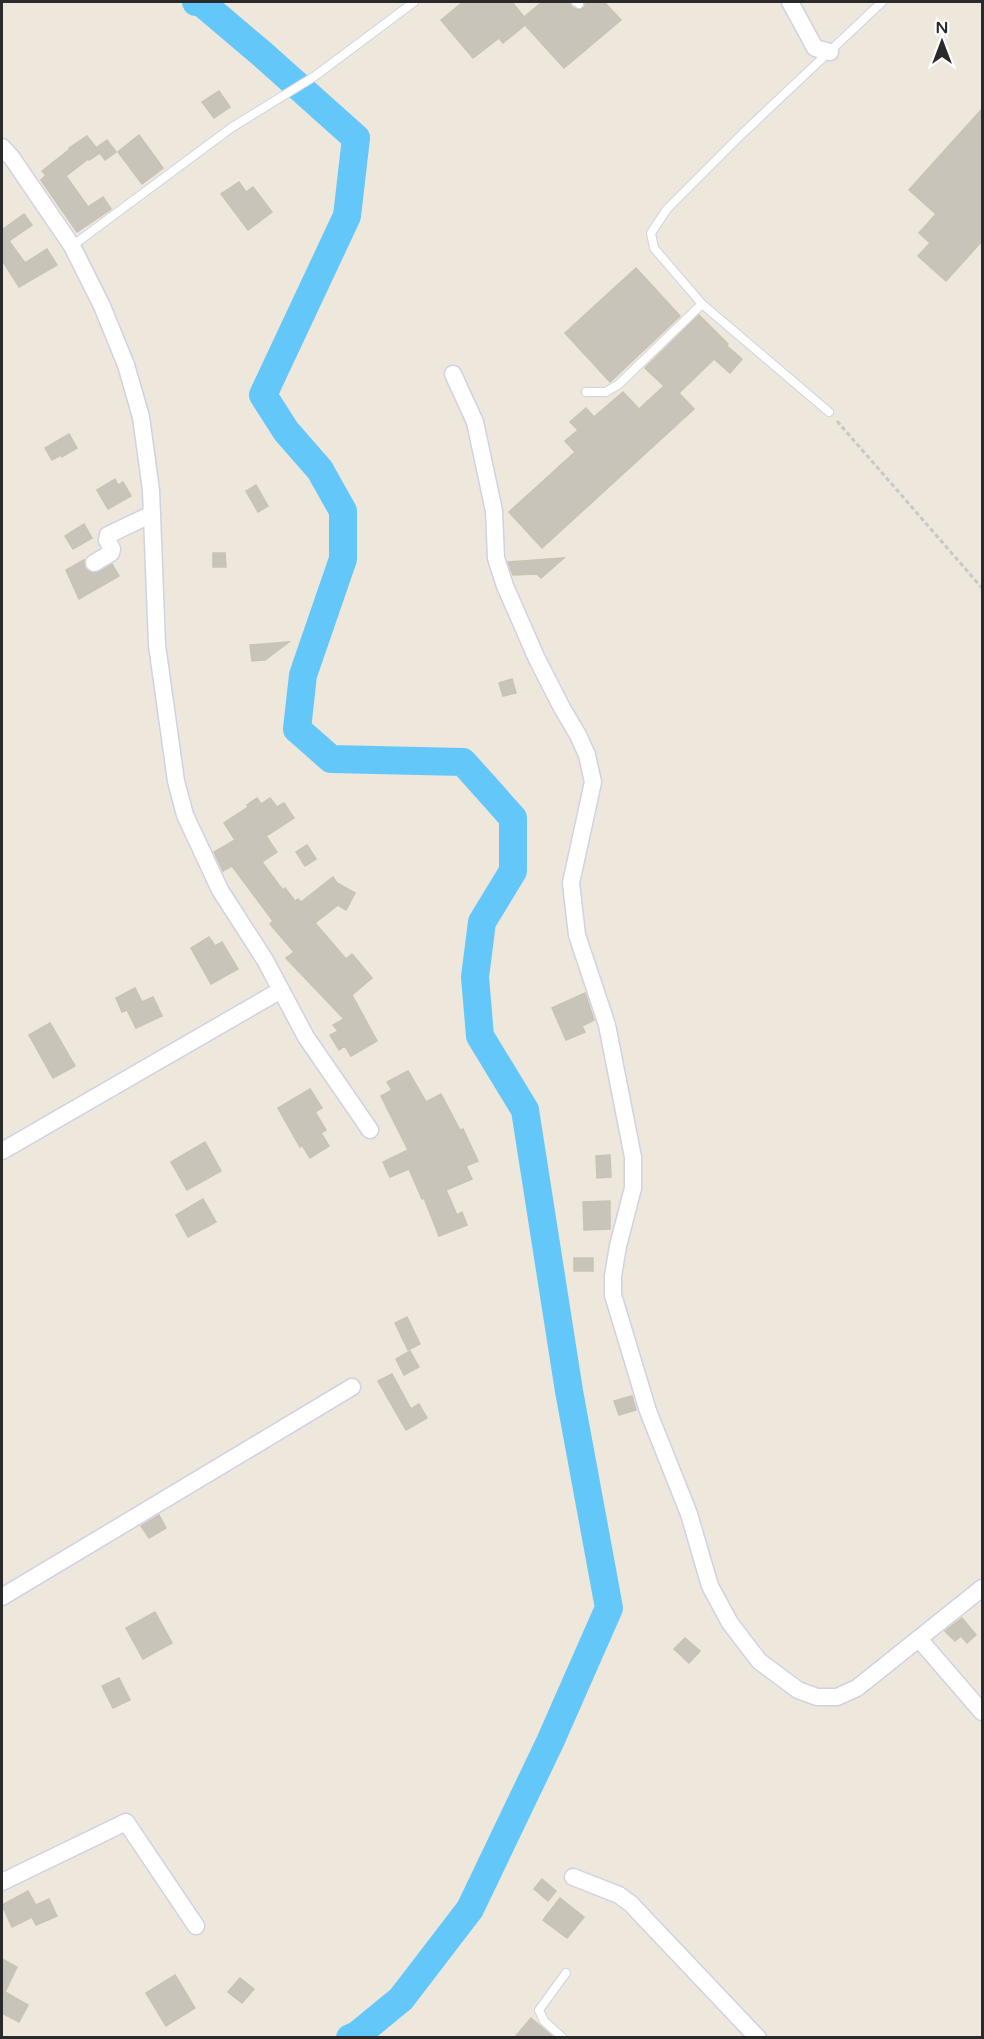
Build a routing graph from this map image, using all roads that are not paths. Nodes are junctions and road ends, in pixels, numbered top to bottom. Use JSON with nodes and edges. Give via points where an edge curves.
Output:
{"nodes":[{"id":1,"x":414,"y":2,"type":"edge"},
{"id":2,"x":790,"y":2,"type":"edge"},
{"id":3,"x":882,"y":2,"type":"edge"},
{"id":4,"x":830,"y":52,"type":"junction"},
{"id":5,"x":2,"y":147,"type":"edge"},
{"id":6,"x":72,"y":246,"type":"junction"},
{"id":7,"x":702,"y":304,"type":"junction"},
{"id":8,"x":453,"y":374,"type":"dead end"},
{"id":9,"x":586,"y":392,"type":"dead end"},
{"id":10,"x":830,"y":412,"type":"road end"},
{"id":11,"x":152,"y":514,"type":"junction"},
{"id":12,"x":94,"y":563,"type":"dead end"},
{"id":13,"x":281,"y":990,"type":"junction"},
{"id":14,"x":370,"y":1130,"type":"dead end"},
{"id":15,"x":2,"y":1151,"type":"edge"},
{"id":16,"x":352,"y":1387,"type":"dead end"},
{"id":17,"x":982,"y":1588,"type":"edge"},
{"id":18,"x":2,"y":1597,"type":"edge"},
{"id":19,"x":920,"y":1639,"type":"junction"},
{"id":20,"x":982,"y":1712,"type":"edge"},
{"id":21,"x":573,"y":1876,"type":"dead end"},
{"id":22,"x":2,"y":1882,"type":"edge"},
{"id":23,"x":196,"y":1926,"type":"dead end"},
{"id":24,"x":566,"y":1973,"type":"dead end"},
{"id":25,"x":563,"y":2037,"type":"edge"},
{"id":26,"x":758,"y":2037,"type":"edge"}],
"edges":[{"from":1,"to":6,"type":"lane","via":[[315,76],[231,128]]},
{"from":2,"to":4,"type":"street","via":[[815,48]]},
{"from":3,"to":4,"type":"lane"},
{"from":4,"to":7,"type":"lane","via":[[668,209],[651,233],[654,248]]},
{"from":5,"to":6,"type":"street"},
{"from":6,"to":11,"type":"street","via":[[126,365],[144,433]]},
{"from":7,"to":9,"type":"lane","via":[[619,384],[606,392]]},
{"from":7,"to":10,"type":"lane"},
{"from":8,"to":19,"type":"street","via":[[475,422],[494,511],[496,558],[505,586],[537,659],[587,755],[593,782],[571,883],[577,935],[607,1025],[633,1157],[633,1188],[618,1246],[614,1295],[648,1412],[689,1514],[710,1586],[730,1623],[759,1661],[798,1690],[817,1698],[837,1698],[857,1688]]},
{"from":11,"to":12,"type":"street","via":[[108,535],[111,553]]},
{"from":11,"to":13,"type":"street","via":[[157,645],[176,781],[185,815],[220,890]]},
{"from":13,"to":14,"type":"street","via":[[306,1037]]},
{"from":13,"to":15,"type":"street"},
{"from":16,"to":18,"type":"street"},
{"from":17,"to":19,"type":"street"},
{"from":19,"to":20,"type":"street"},
{"from":21,"to":26,"type":"street","via":[[631,1904]]},
{"from":22,"to":23,"type":"street","via":[[126,1822]]},
{"from":24,"to":25,"type":"lane","via":[[539,2010],[544,2021]]}]}
